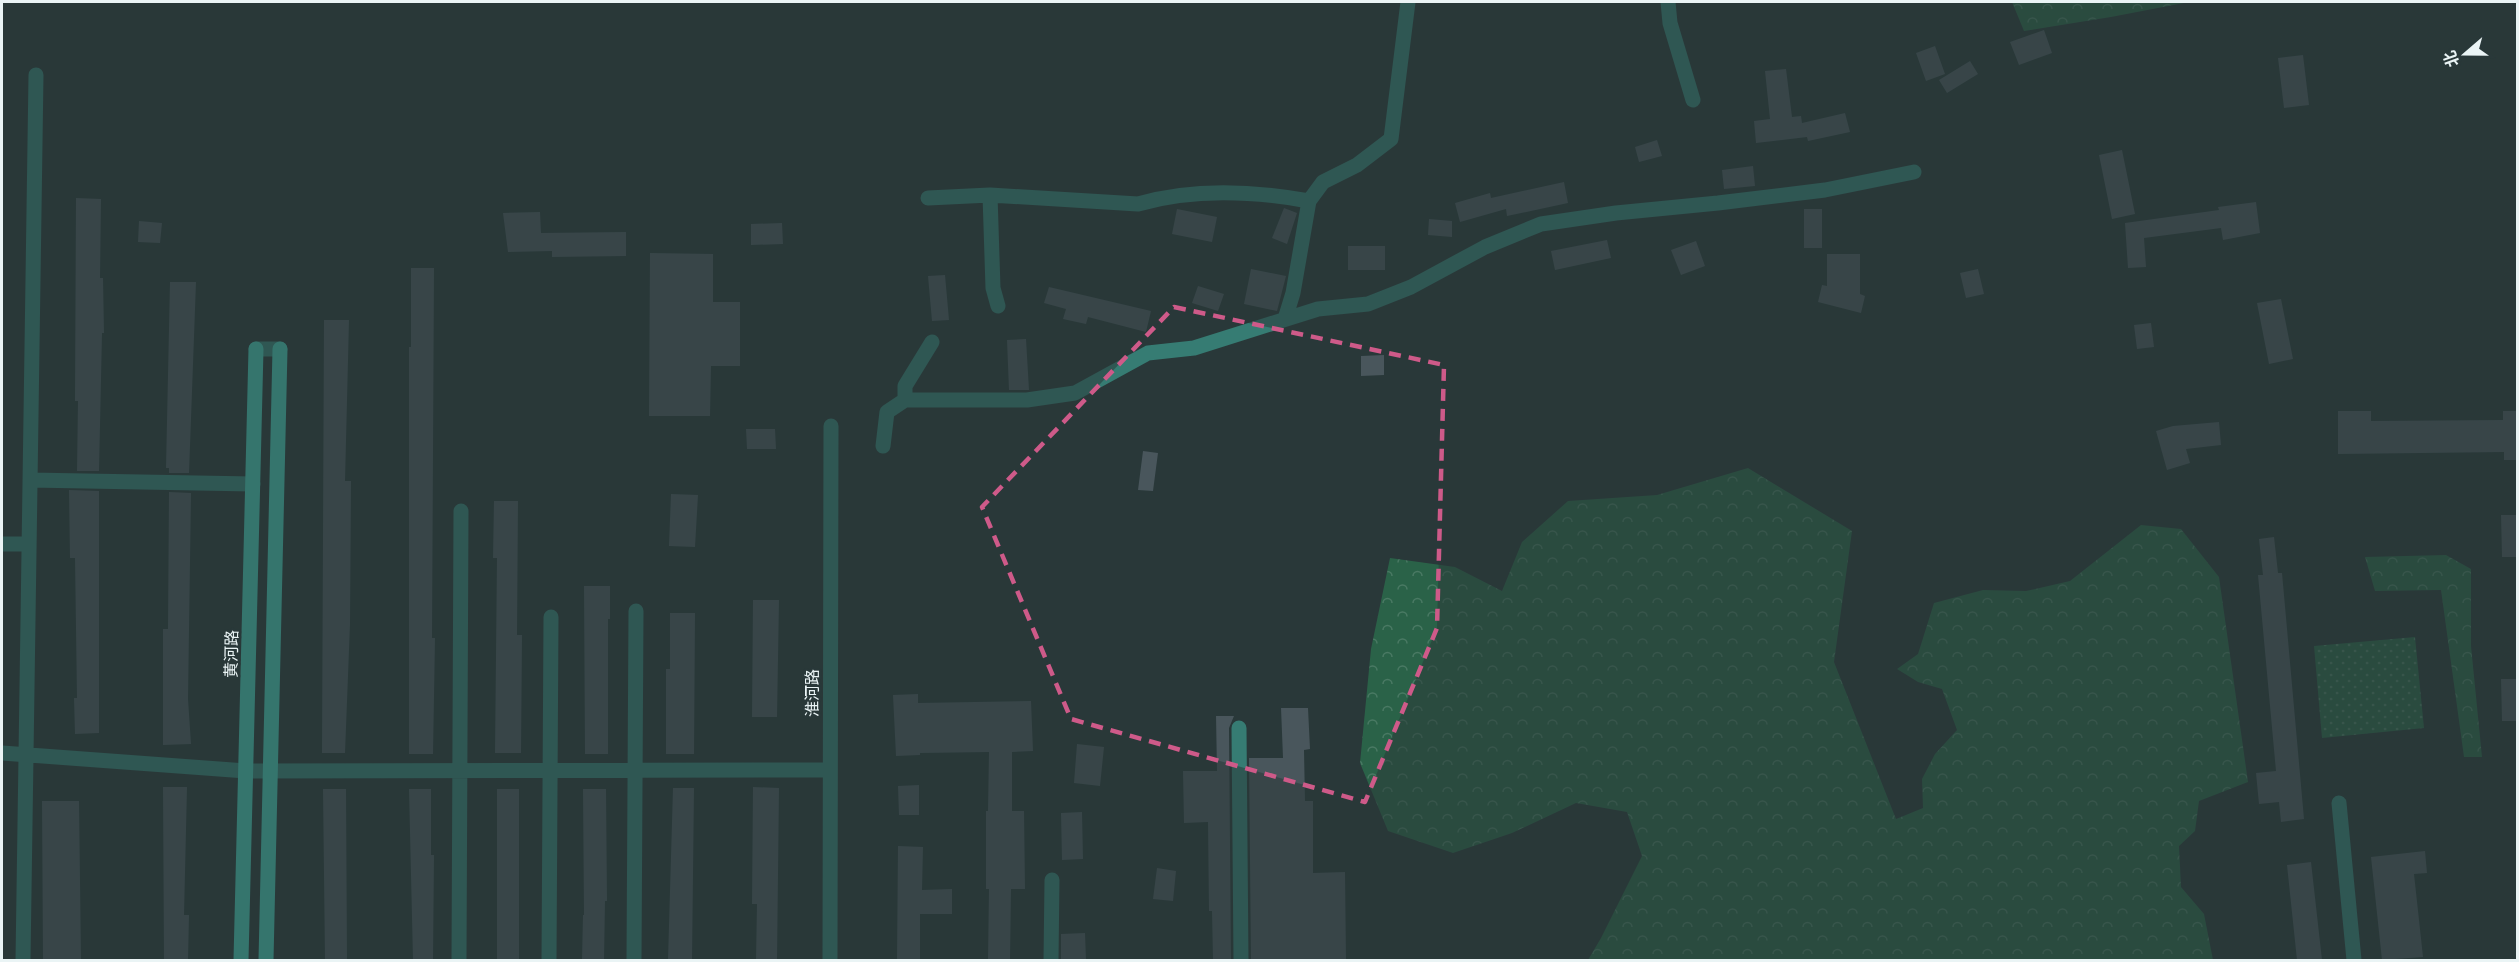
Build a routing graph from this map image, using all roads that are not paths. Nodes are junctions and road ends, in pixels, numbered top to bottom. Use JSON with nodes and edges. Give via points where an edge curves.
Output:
{"nodes":[{"id":1,"x":1408,"y":2,"type":"edge"},
{"id":2,"x":1668,"y":2,"type":"edge"},
{"id":3,"x":36,"y":75,"type":"dead end"},
{"id":4,"x":1693,"y":100,"type":"dead end"},
{"id":5,"x":1914,"y":172,"type":"dead end"},
{"id":6,"x":990,"y":195,"type":"junction"},
{"id":7,"x":928,"y":198,"type":"dead end"},
{"id":8,"x":1309,"y":201,"type":"junction"},
{"id":9,"x":998,"y":306,"type":"dead end"},
{"id":10,"x":1285,"y":319,"type":"junction"},
{"id":11,"x":932,"y":342,"type":"dead end"},
{"id":12,"x":256,"y":349,"type":"joint"},
{"id":13,"x":280,"y":349,"type":"joint"},
{"id":14,"x":905,"y":400,"type":"junction"},
{"id":15,"x":831,"y":426,"type":"dead end"},
{"id":16,"x":883,"y":446,"type":"dead end"},
{"id":17,"x":30,"y":480,"type":"junction"},
{"id":18,"x":253,"y":483,"type":"junction"},
{"id":19,"x":461,"y":511,"type":"dead end"},
{"id":20,"x":2,"y":544,"type":"edge"},
{"id":21,"x":29,"y":544,"type":"junction"},
{"id":22,"x":636,"y":611,"type":"dead end"},
{"id":23,"x":551,"y":617,"type":"dead end"},
{"id":24,"x":1239,"y":728,"type":"dead end"},
{"id":25,"x":2,"y":753,"type":"edge"},
{"id":26,"x":26,"y":754,"type":"junction"},
{"id":27,"x":830,"y":770,"type":"junction"},
{"id":28,"x":246,"y":771,"type":"junction"},
{"id":29,"x":270,"y":771,"type":"junction"},
{"id":30,"x":634,"y":771,"type":"junction"},
{"id":31,"x":461,"y":772,"type":"junction"},
{"id":32,"x":550,"y":772,"type":"junction"},
{"id":33,"x":2339,"y":803,"type":"dead end"},
{"id":34,"x":1052,"y":880,"type":"dead end"},
{"id":35,"x":23,"y":960,"type":"edge"},
{"id":36,"x":241,"y":960,"type":"edge"},
{"id":37,"x":266,"y":960,"type":"edge"},
{"id":38,"x":459,"y":960,"type":"edge"},
{"id":39,"x":549,"y":960,"type":"edge"},
{"id":40,"x":634,"y":960,"type":"edge"},
{"id":41,"x":830,"y":960,"type":"edge"},
{"id":42,"x":1050,"y":960,"type":"edge"},
{"id":43,"x":1241,"y":960,"type":"edge"},
{"id":44,"x":2354,"y":960,"type":"edge"}],
"edges":[{"from":1,"to":8,"type":"street","via":[[1391,139],[1358,165],[1323,182]]},
{"from":2,"to":4,"type":"street","via":[[1670,23]]},
{"from":3,"to":17,"type":"street"},
{"from":5,"to":10,"type":"street","via":[[1825,190],[1541,224],[1368,304],[1318,309]]},
{"from":6,"to":7,"type":"street"},
{"from":6,"to":8,"type":"street","via":[[1138,204],[1188,195],[1268,194]]},
{"from":6,"to":9,"type":"street","via":[[993,288]]},
{"from":8,"to":10,"type":"street"},
{"from":10,"to":14,"type":"street","via":[[1194,348],[1148,353],[1075,393],[1026,400]]},
{"from":11,"to":14,"type":"street","via":[[905,386]]},
{"from":12,"to":13,"type":"street"},
{"from":12,"to":18,"type":"main road","name":"黄河路"},
{"from":13,"to":29,"type":"main road"},
{"from":14,"to":16,"type":"street","via":[[887,412]]},
{"from":15,"to":27,"type":"street","name":"淮河路"},
{"from":17,"to":18,"type":"street"},
{"from":17,"to":21,"type":"street"},
{"from":18,"to":28,"type":"main road","name":"黄河路"},
{"from":19,"to":31,"type":"street"},
{"from":20,"to":21,"type":"street"},
{"from":21,"to":26,"type":"street"},
{"from":22,"to":30,"type":"street"},
{"from":23,"to":32,"type":"street"},
{"from":24,"to":43,"type":"street"},
{"from":25,"to":26,"type":"street"},
{"from":26,"to":28,"type":"street"},
{"from":26,"to":35,"type":"street"},
{"from":27,"to":30,"type":"street"},
{"from":27,"to":41,"type":"street","name":"淮河路"},
{"from":28,"to":29,"type":"street"},
{"from":28,"to":36,"type":"main road","name":"黄河路"},
{"from":29,"to":31,"type":"street"},
{"from":29,"to":37,"type":"main road"},
{"from":30,"to":32,"type":"street"},
{"from":30,"to":40,"type":"street"},
{"from":31,"to":32,"type":"street"},
{"from":31,"to":38,"type":"street"},
{"from":32,"to":39,"type":"street"},
{"from":33,"to":44,"type":"street"},
{"from":34,"to":42,"type":"street"}]}
